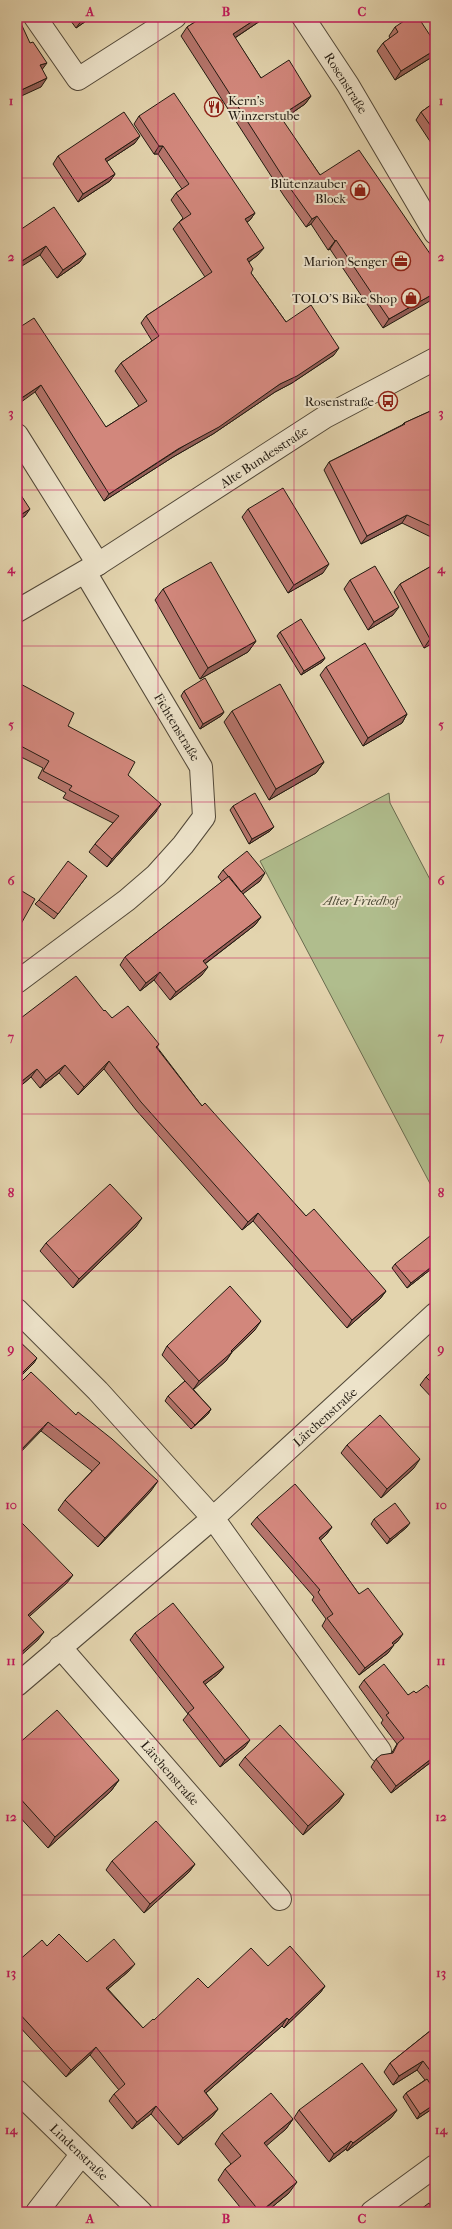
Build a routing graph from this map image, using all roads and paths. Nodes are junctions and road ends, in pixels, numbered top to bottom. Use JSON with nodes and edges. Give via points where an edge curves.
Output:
{"nodes":[{"id":1,"x":35,"y":17,"type":"edge"},
{"id":2,"x":175,"y":17,"type":"edge"},
{"id":3,"x":303,"y":17,"type":"edge"},
{"id":4,"x":435,"y":233,"type":"edge"},
{"id":5,"x":435,"y":359,"type":"edge"},
{"id":6,"x":17,"y":435,"type":"edge"},
{"id":7,"x":91,"y":568,"type":"junction"},
{"id":8,"x":17,"y":611,"type":"edge"},
{"id":9,"x":17,"y":982,"type":"edge"},
{"id":10,"x":17,"y":1310,"type":"edge"},
{"id":11,"x":435,"y":1314,"type":"edge"},
{"id":12,"x":213,"y":1518,"type":"junction"},
{"id":13,"x":60,"y":1647,"type":"junction"},
{"id":14,"x":17,"y":1685,"type":"edge"},
{"id":15,"x":380,"y":1751,"type":"dead end"},
{"id":16,"x":280,"y":1899,"type":"dead end"},
{"id":17,"x":17,"y":2091,"type":"edge"},
{"id":18,"x":81,"y":2155,"type":"junction"},
{"id":19,"x":435,"y":2166,"type":"edge"},
{"id":20,"x":37,"y":2212,"type":"edge"},
{"id":21,"x":141,"y":2212,"type":"edge"},
{"id":22,"x":372,"y":2212,"type":"edge"}],
"edges":[{"from":1,"to":2,"type":"street","via":[[78,79]]},
{"from":3,"to":4,"type":"street","name":"Rosenstraße","via":[[348,85]]},
{"from":5,"to":7,"type":"street","name":"Alte Bundesstraße","via":[[325,417]]},
{"from":6,"to":7,"type":"street"},
{"from":7,"to":8,"type":"street","name":"Alte Bundesstraße"},
{"from":7,"to":9,"type":"street","name":"Fichtenstraße","via":[[201,767],[204,817],[156,875],[127,900]]},
{"from":10,"to":12,"type":"street","via":[[98,1392]]},
{"from":11,"to":12,"type":"street","name":"Lärchenstraße"},
{"from":12,"to":13,"type":"street","name":"Lärchenstraße"},
{"from":12,"to":15,"type":"street"},
{"from":13,"to":14,"type":"street","name":"Lärchenstraße"},
{"from":13,"to":16,"type":"street","name":"Lärchenstraße"},
{"from":17,"to":18,"type":"street","name":"Lindenstraße"},
{"from":18,"to":20,"type":"street"},
{"from":18,"to":21,"type":"street","name":"Lindenstraße"},
{"from":19,"to":22,"type":"street"}]}
